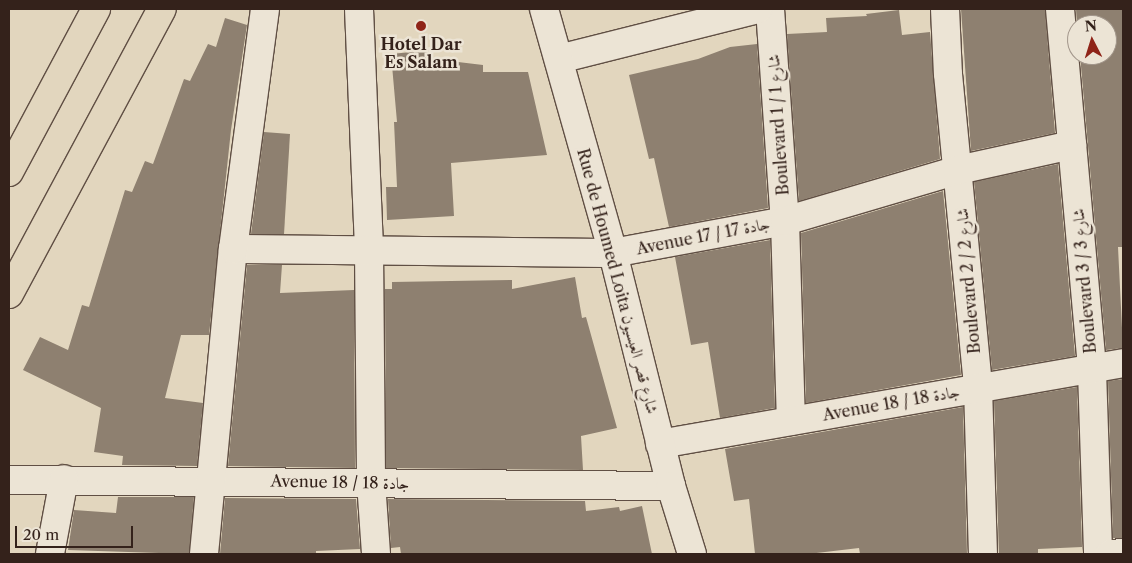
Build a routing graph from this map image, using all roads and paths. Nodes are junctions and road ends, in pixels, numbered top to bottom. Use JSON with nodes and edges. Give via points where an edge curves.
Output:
{"nodes":[{"id":1,"x":96,"y":9,"type":"edge"},
{"id":2,"x":162,"y":9,"type":"edge"},
{"id":3,"x":265,"y":9,"type":"edge"},
{"id":4,"x":359,"y":9,"type":"edge"},
{"id":5,"x":543,"y":9,"type":"edge"},
{"id":6,"x":758,"y":9,"type":"edge"},
{"id":7,"x":770,"y":9,"type":"edge"},
{"id":8,"x":945,"y":9,"type":"edge"},
{"id":9,"x":1060,"y":9,"type":"edge"},
{"id":10,"x":559,"y":59,"type":"junction"},
{"id":11,"x":1072,"y":145,"type":"junction"},
{"id":12,"x":958,"y":170,"type":"junction"},
{"id":13,"x":9,"y":172,"type":"edge"},
{"id":14,"x":785,"y":221,"type":"junction"},
{"id":15,"x":233,"y":249,"type":"junction"},
{"id":16,"x":369,"y":249,"type":"junction"},
{"id":17,"x":613,"y":253,"type":"junction"},
{"id":18,"x":9,"y":294,"type":"edge"},
{"id":19,"x":1123,"y":364,"type":"edge"},
{"id":20,"x":1092,"y":371,"type":"junction"},
{"id":21,"x":978,"y":387,"type":"junction"},
{"id":22,"x":791,"y":421,"type":"junction"},
{"id":23,"x":660,"y":444,"type":"junction"},
{"id":24,"x":64,"y":479,"type":"junction"},
{"id":25,"x":9,"y":480,"type":"edge"},
{"id":26,"x":212,"y":480,"type":"junction"},
{"id":27,"x":371,"y":482,"type":"junction"},
{"id":28,"x":671,"y":486,"type":"junction"},
{"id":29,"x":1123,"y":553,"type":"edge"},
{"id":30,"x":50,"y":554,"type":"edge"},
{"id":31,"x":204,"y":554,"type":"edge"},
{"id":32,"x":376,"y":554,"type":"edge"},
{"id":33,"x":692,"y":554,"type":"edge"},
{"id":34,"x":982,"y":554,"type":"edge"},
{"id":35,"x":1098,"y":554,"type":"edge"},
{"id":36,"x":1110,"y":554,"type":"edge"}],
"edges":[{"from":1,"to":13,"type":"main road"},
{"from":2,"to":18,"type":"main road"},
{"from":3,"to":15,"type":"street"},
{"from":4,"to":16,"type":"street"},
{"from":5,"to":10,"type":"street","name":"Rue de Houmed Loita شارع قصر العيسيون"},
{"from":6,"to":10,"type":"street"},
{"from":7,"to":14,"type":"street","name":"Boulevard 1 / شارع 1"},
{"from":8,"to":12,"type":"street","name":"Boulevard 2 / شارع 2"},
{"from":9,"to":11,"type":"street","name":"Boulevard 3 / شارع 3"},
{"from":10,"to":17,"type":"street","name":"Rue de Houmed Loita شارع قصر العيسيون"},
{"from":11,"to":12,"type":"street","name":"Avenue 17 / جادة 17"},
{"from":11,"to":20,"type":"street","name":"Boulevard 3 / شارع 3"},
{"from":12,"to":14,"type":"street","name":"Avenue 17 / جادة 17"},
{"from":12,"to":21,"type":"street","name":"Boulevard 2 / شارع 2"},
{"from":14,"to":17,"type":"street","name":"Avenue 17 / جادة 17"},
{"from":14,"to":22,"type":"street","name":"Boulevard 1 / شارع 1"},
{"from":15,"to":16,"type":"street","name":"Avenue 17 / جادة 17"},
{"from":15,"to":26,"type":"street"},
{"from":16,"to":17,"type":"street","name":"Avenue 17 / جادة 17"},
{"from":16,"to":27,"type":"street"},
{"from":17,"to":23,"type":"street","name":"Rue de Houmed Loita شارع قصر العيسيون"},
{"from":19,"to":20,"type":"street","name":"Avenue 18 / جادة 18"},
{"from":20,"to":21,"type":"street","name":"Avenue 18 / جادة 18"},
{"from":20,"to":35,"type":"street","name":"Boulevard 3 / شارع 3"},
{"from":21,"to":22,"type":"street","name":"Avenue 18 / جادة 18"},
{"from":21,"to":34,"type":"street","name":"Boulevard 2 / شارع 2"},
{"from":22,"to":23,"type":"street","name":"Avenue 18 / جادة 18"},
{"from":23,"to":28,"type":"street","name":"Rue de Houmed Loita شارع قصر العيسيون"},
{"from":24,"to":25,"type":"street","name":"Avenue 18 / جادة 18"},
{"from":24,"to":26,"type":"street","name":"Avenue 18 / جادة 18"},
{"from":24,"to":30,"type":"street"},
{"from":26,"to":27,"type":"street","name":"Avenue 18 / جادة 18"},
{"from":26,"to":31,"type":"street"},
{"from":27,"to":28,"type":"street","name":"Avenue 18 / جادة 18"},
{"from":27,"to":32,"type":"street"},
{"from":28,"to":33,"type":"street","name":"Rue de Houmed Loita شارع قصر العيسيون"},
{"from":29,"to":36,"type":"street"}]}
